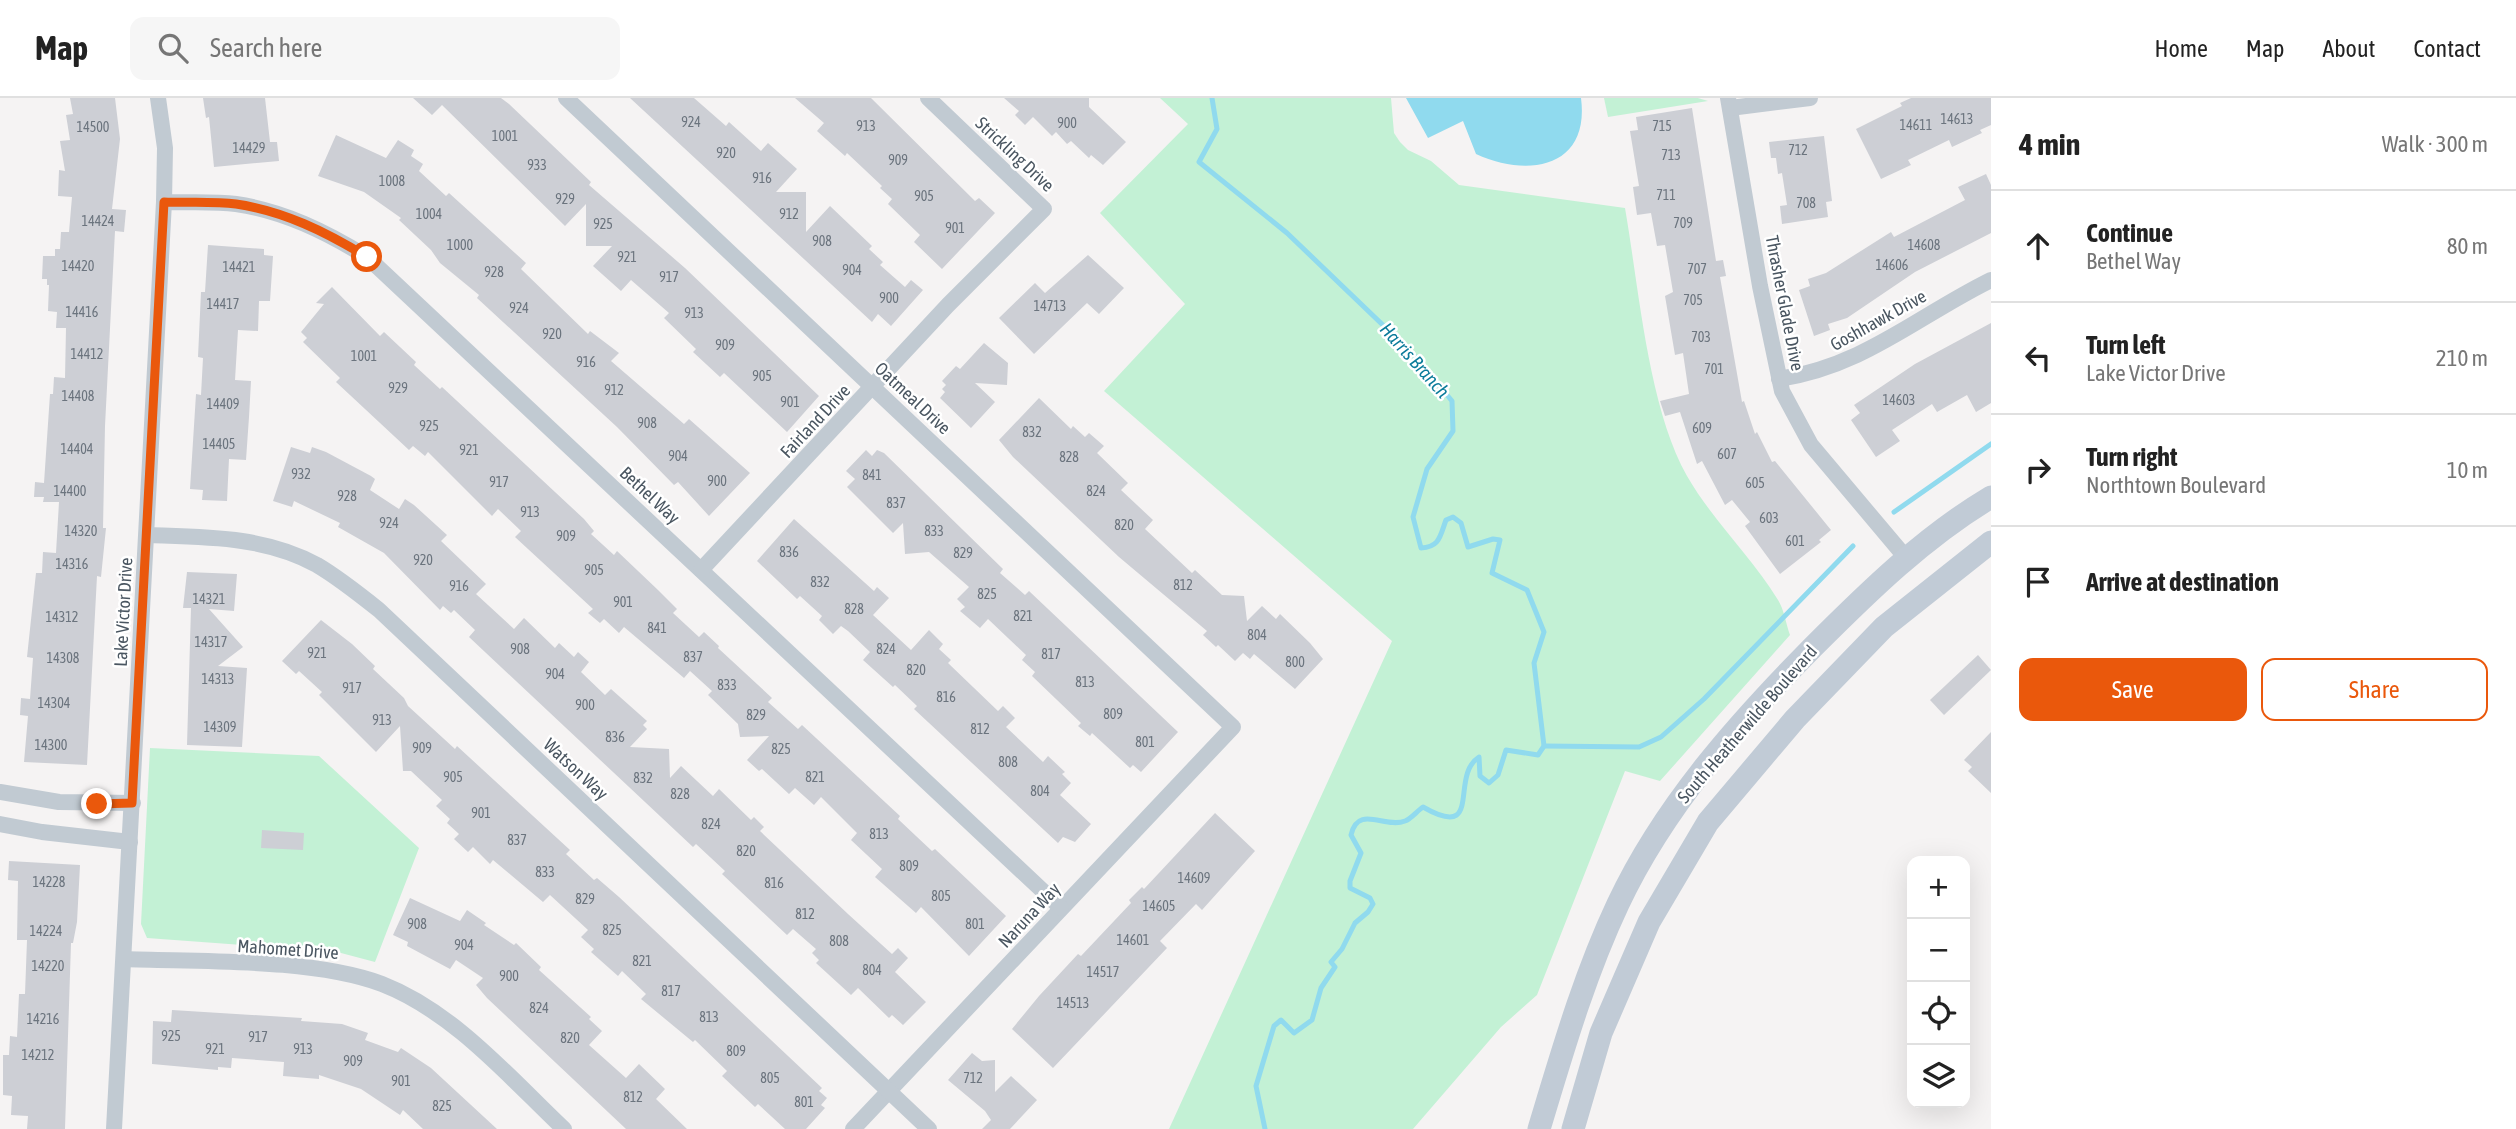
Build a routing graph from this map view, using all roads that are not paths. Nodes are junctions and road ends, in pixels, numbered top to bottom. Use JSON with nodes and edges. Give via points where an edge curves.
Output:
{"nodes":[{"id":1,"x":158,"y":98,"type":"edge"},
{"id":2,"x":566,"y":98,"type":"edge"},
{"id":3,"x":928,"y":98,"type":"edge"},
{"id":4,"x":1810,"y":98,"type":"edge"},
{"id":5,"x":1729,"y":103,"type":"edge"},
{"id":6,"x":164,"y":202,"type":"junction"},
{"id":7,"x":1044,"y":209,"type":"joint"},
{"id":8,"x":1991,"y":280,"type":"edge"},
{"id":9,"x":1779,"y":379,"type":"junction"},
{"id":10,"x":873,"y":387,"type":"junction"},
{"id":11,"x":1991,"y":497,"type":"edge"},
{"id":12,"x":147,"y":535,"type":"junction"},
{"id":13,"x":1991,"y":542,"type":"edge"},
{"id":14,"x":1907,"y":559,"type":"junction"},
{"id":15,"x":701,"y":570,"type":"junction"},
{"id":16,"x":1233,"y":727,"type":"joint"},
{"id":17,"x":0,"y":792,"type":"edge"},
{"id":18,"x":132,"y":803,"type":"junction"},
{"id":19,"x":0,"y":824,"type":"edge"},
{"id":20,"x":130,"y":842,"type":"junction"},
{"id":21,"x":1061,"y":908,"type":"junction"},
{"id":22,"x":124,"y":958,"type":"junction"},
{"id":23,"x":890,"y":1090,"type":"junction"},
{"id":24,"x":114,"y":1129,"type":"edge"},
{"id":25,"x":564,"y":1129,"type":"edge"},
{"id":26,"x":853,"y":1129,"type":"edge"},
{"id":27,"x":929,"y":1129,"type":"edge"},
{"id":28,"x":1539,"y":1129,"type":"edge"},
{"id":29,"x":1573,"y":1129,"type":"edge"}],
"edges":[{"from":1,"to":6,"type":"street","name":"Lake Victor Drive","via":[[165,148]]},
{"from":2,"to":10,"type":"street","name":"Oatmeal Drive"},
{"from":3,"to":7,"type":"street","name":"Strickling Drive"},
{"from":4,"to":5,"type":"street"},
{"from":5,"to":9,"type":"street","name":"Thrasher Glade Drive"},
{"from":6,"to":12,"type":"street","name":"Lake Victor Drive"},
{"from":6,"to":15,"type":"street","name":"Bethel Way","via":[[235,204],[271,212],[304,223],[367,257]]},
{"from":7,"to":10,"type":"street","name":"Fairland Drive"},
{"from":8,"to":9,"type":"street","name":"Goshhawk Drive","via":[[1843,364]]},
{"from":9,"to":14,"type":"street","name":"Thrasher Glade Drive","via":[[1792,414],[1811,445]]},
{"from":10,"to":15,"type":"street","name":"Fairland Drive"},
{"from":10,"to":16,"type":"street","name":"Oatmeal Drive"},
{"from":11,"to":14,"type":"main road","name":"South Heatherwilde Boulevard","via":[[1949,523]]},
{"from":12,"to":18,"type":"street","name":"Lake Victor Drive"},
{"from":12,"to":23,"type":"street","name":"Watson Way","via":[[248,541],[316,564],[348,586],[379,610]]},
{"from":13,"to":29,"type":"main road","name":"South Heatherwilde Boulevard","via":[[1884,627],[1795,719],[1708,822],[1649,922],[1601,1033]]},
{"from":14,"to":28,"type":"main road","name":"South Heatherwilde Boulevard","via":[[1775,686],[1696,778],[1656,833],[1618,904],[1576,1009]]},
{"from":15,"to":21,"type":"street","name":"Bethel Way"},
{"from":16,"to":21,"type":"street","name":"Naruna Way"},
{"from":17,"to":18,"type":"street","via":[[59,802]]},
{"from":18,"to":20,"type":"street","name":"Lake Victor Drive"},
{"from":19,"to":20,"type":"street"},
{"from":20,"to":22,"type":"street","name":"Lake Victor Drive"},
{"from":21,"to":23,"type":"street","name":"Naruna Way"},
{"from":22,"to":24,"type":"street","name":"Lake Victor Drive"},
{"from":22,"to":25,"type":"street","name":"Mahomet Drive","via":[[314,968],[384,985],[447,1023]]},
{"from":23,"to":26,"type":"street","name":"Naruna Way"},
{"from":23,"to":27,"type":"street","name":"Watson Way"}]}
